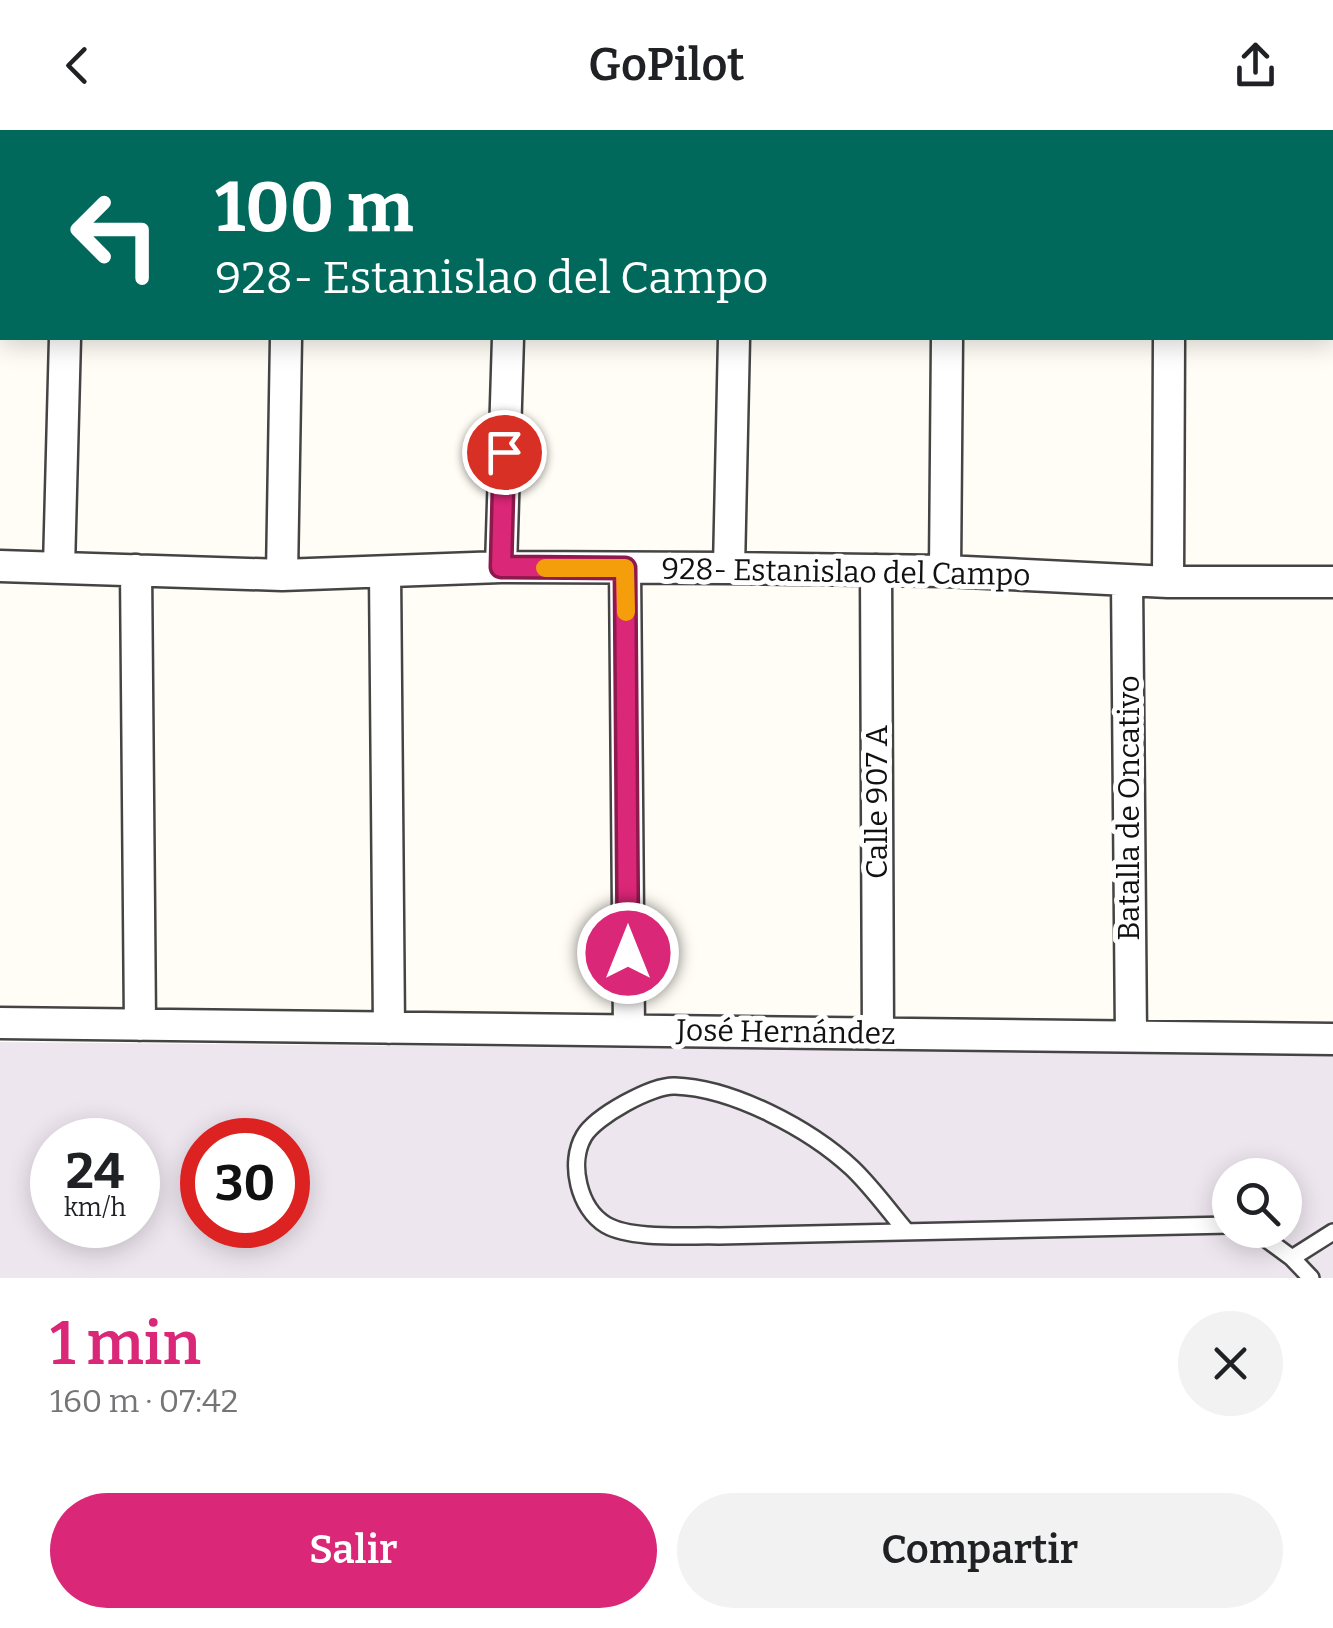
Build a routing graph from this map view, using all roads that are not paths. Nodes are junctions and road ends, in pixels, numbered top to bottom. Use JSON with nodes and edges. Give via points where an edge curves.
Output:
{"nodes":[{"id":1,"x":65,"y":340,"type":"edge"},
{"id":2,"x":286,"y":340,"type":"edge"},
{"id":3,"x":508,"y":340,"type":"edge"},
{"id":4,"x":734,"y":340,"type":"edge"},
{"id":5,"x":948,"y":340,"type":"edge"},
{"id":6,"x":1170,"y":340,"type":"edge"},
{"id":7,"x":0,"y":566,"type":"edge"},
{"id":8,"x":59,"y":567,"type":"junction"},
{"id":9,"x":501,"y":567,"type":"junction"},
{"id":10,"x":625,"y":568,"type":"junction"},
{"id":11,"x":729,"y":568,"type":"junction"},
{"id":12,"x":136,"y":570,"type":"junction"},
{"id":13,"x":876,"y":570,"type":"junction"},
{"id":14,"x":385,"y":572,"type":"junction"},
{"id":15,"x":946,"y":572,"type":"junction"},
{"id":16,"x":282,"y":576,"type":"junction"},
{"id":17,"x":1128,"y":580,"type":"junction"},
{"id":18,"x":1168,"y":582,"type":"junction"},
{"id":19,"x":1333,"y":582,"type":"edge"},
{"id":20,"x":0,"y":1024,"type":"edge"},
{"id":21,"x":140,"y":1025,"type":"junction"},
{"id":22,"x":389,"y":1028,"type":"junction"},
{"id":23,"x":629,"y":1030,"type":"junction"},
{"id":24,"x":878,"y":1033,"type":"junction"},
{"id":25,"x":1131,"y":1036,"type":"junction"},
{"id":26,"x":1333,"y":1039,"type":"edge"},
{"id":27,"x":1212,"y":1225,"type":"edge"},
{"id":28,"x":907,"y":1232,"type":"junction"},
{"id":29,"x":1333,"y":1232,"type":"edge"},
{"id":30,"x":1278,"y":1248,"type":"edge"},
{"id":31,"x":1292,"y":1258,"type":"junction"},
{"id":32,"x":1312,"y":1278,"type":"edge"}],
"edges":[{"from":1,"to":8,"type":"street"},
{"from":2,"to":16,"type":"street"},
{"from":3,"to":9,"type":"street"},
{"from":4,"to":11,"type":"street"},
{"from":5,"to":15,"type":"street"},
{"from":6,"to":18,"type":"street"},
{"from":7,"to":8,"type":"street","name":"928- Estanislao del Campo"},
{"from":8,"to":12,"type":"street","name":"928- Estanislao del Campo"},
{"from":9,"to":10,"type":"street","name":"928- Estanislao del Campo"},
{"from":9,"to":14,"type":"street","name":"928- Estanislao del Campo"},
{"from":10,"to":11,"type":"street","name":"928- Estanislao del Campo"},
{"from":10,"to":23,"type":"street"},
{"from":11,"to":13,"type":"street","name":"928- Estanislao del Campo"},
{"from":12,"to":16,"type":"street","name":"928- Estanislao del Campo"},
{"from":12,"to":21,"type":"street"},
{"from":13,"to":15,"type":"street","name":"928- Estanislao del Campo"},
{"from":13,"to":24,"type":"street","name":"Calle 907 A"},
{"from":14,"to":16,"type":"street","name":"928- Estanislao del Campo"},
{"from":14,"to":22,"type":"street"},
{"from":15,"to":17,"type":"street","name":"928- Estanislao del Campo"},
{"from":17,"to":18,"type":"street","name":"928- Estanislao del Campo"},
{"from":17,"to":25,"type":"street","name":"Batalla de Oncativo"},
{"from":18,"to":19,"type":"street","name":"928- Estanislao del Campo"},
{"from":20,"to":21,"type":"street","name":"José Hernández"},
{"from":21,"to":22,"type":"street","name":"José Hernández"},
{"from":22,"to":23,"type":"street","name":"José Hernández"},
{"from":23,"to":24,"type":"street","name":"José Hernández"},
{"from":24,"to":25,"type":"street","name":"José Hernández"},
{"from":25,"to":26,"type":"street","name":"José Hernández"},
{"from":27,"to":28,"type":"lane"},
{"from":28,"to":28,"type":"lane","via":[[720,1236],[607,1225],[587,1206],[576,1176],[583,1137],[614,1108],[672,1085],[723,1096],[807,1134],[852,1168]]},
{"from":29,"to":31,"type":"lane"},
{"from":30,"to":31,"type":"lane"},
{"from":31,"to":32,"type":"lane"}]}
